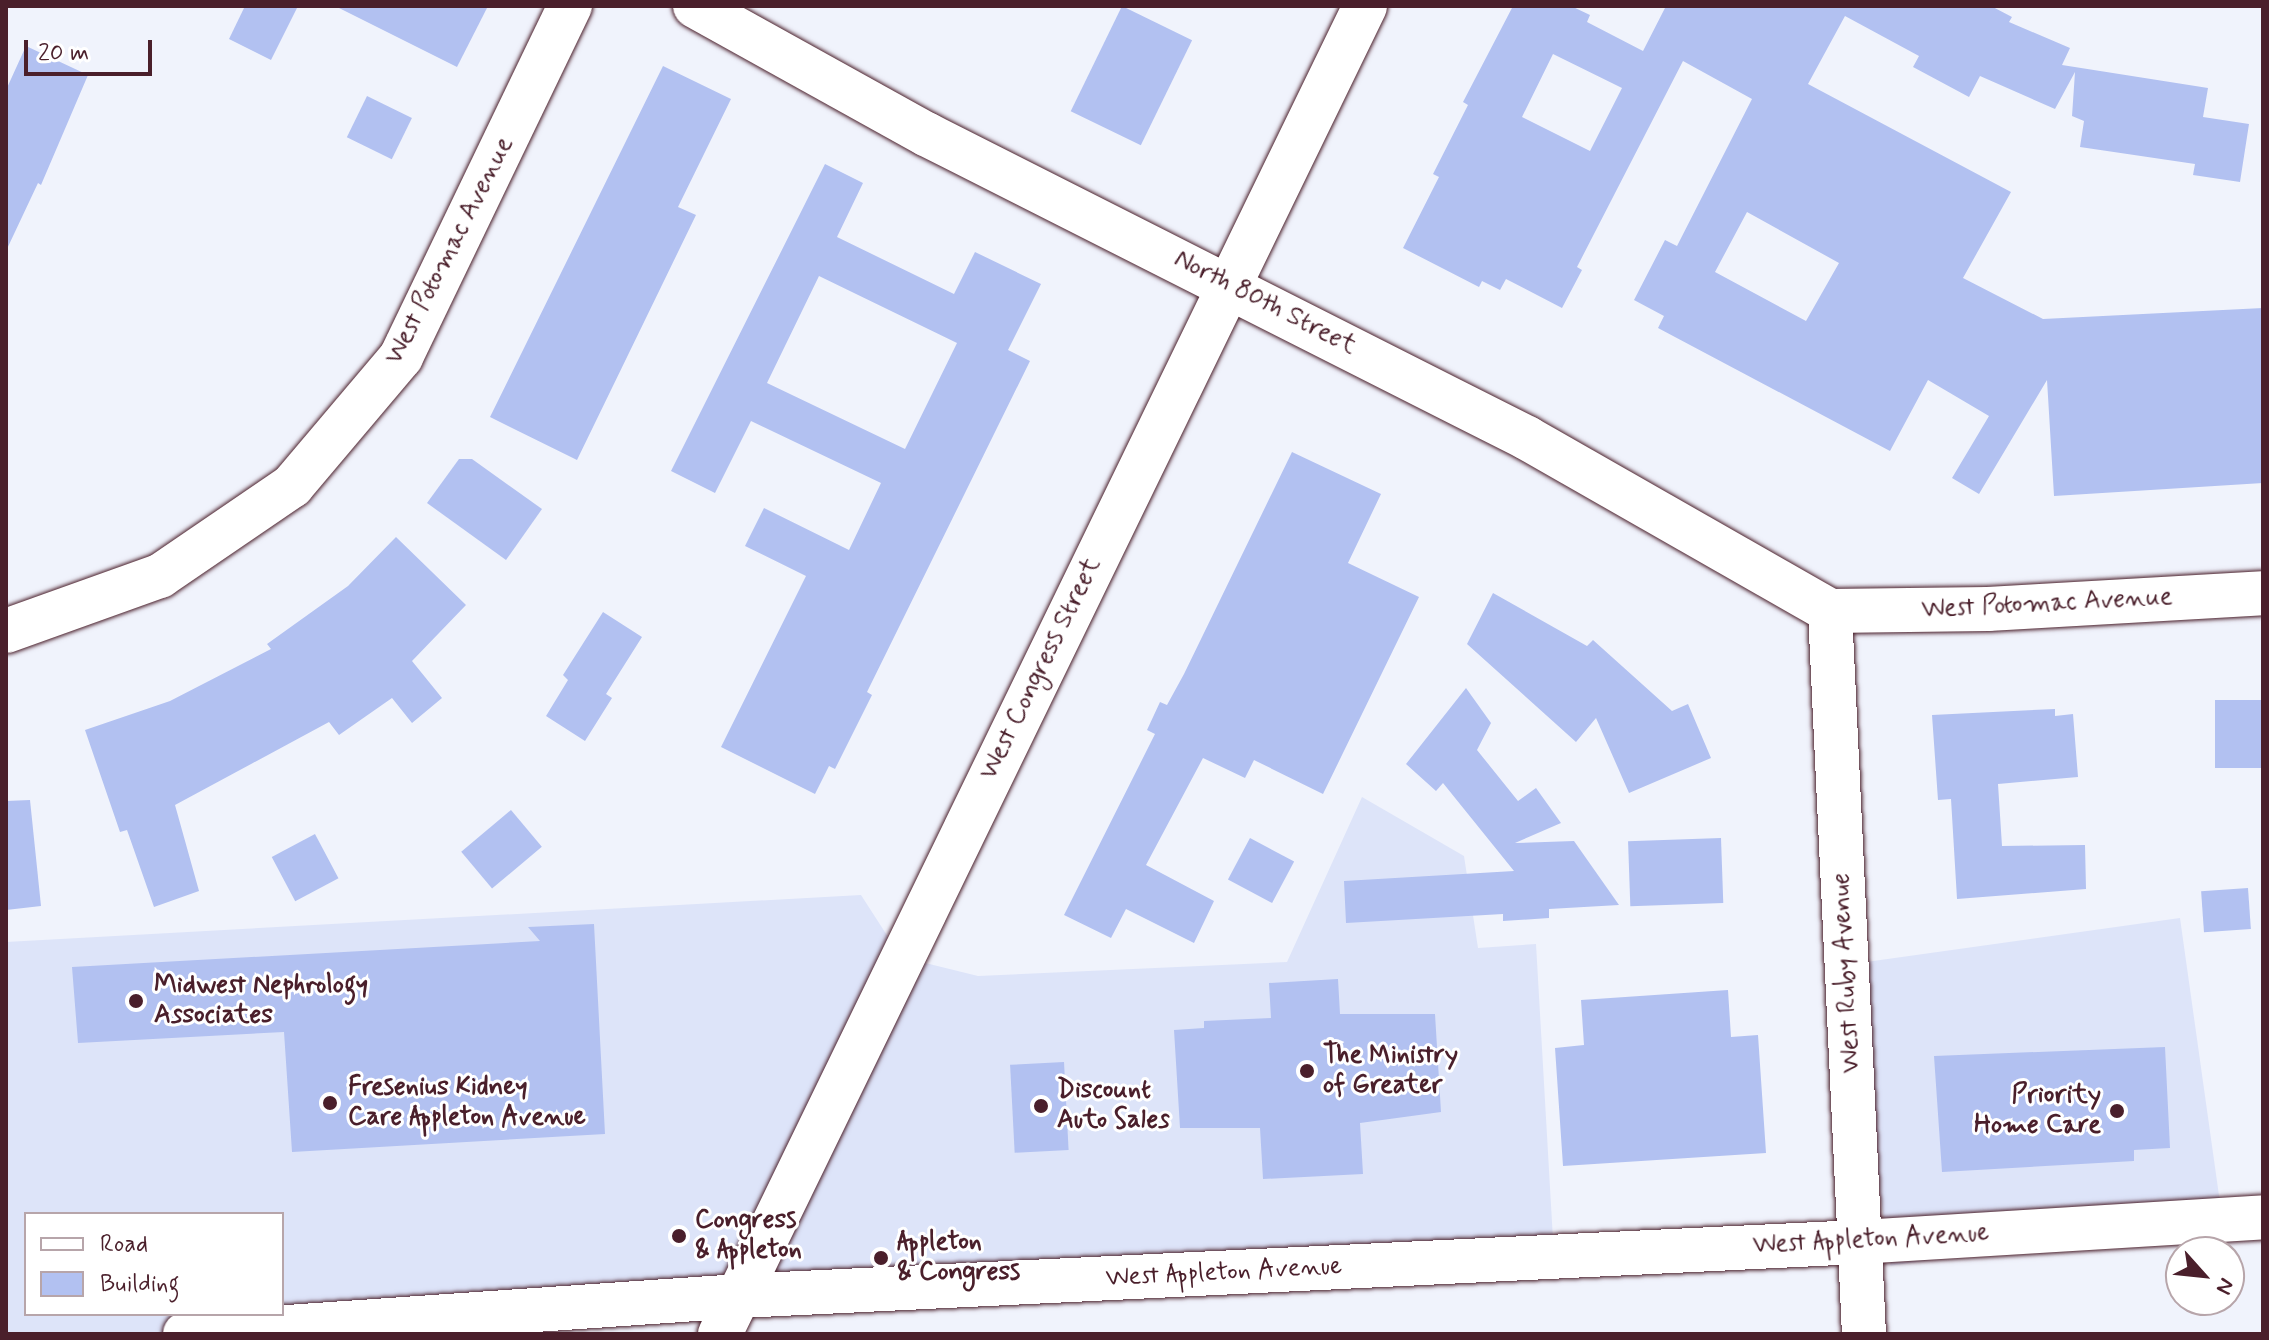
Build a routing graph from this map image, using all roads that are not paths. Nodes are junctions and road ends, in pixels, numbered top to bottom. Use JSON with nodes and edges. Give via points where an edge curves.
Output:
{"nodes":[{"id":1,"x":570,"y":6,"type":"edge"},
{"id":2,"x":695,"y":6,"type":"edge"},
{"id":3,"x":1365,"y":6,"type":"edge"},
{"id":4,"x":1229,"y":284,"type":"junction"},
{"id":5,"x":2263,"y":593,"type":"edge"},
{"id":6,"x":1830,"y":611,"type":"junction"},
{"id":7,"x":6,"y":631,"type":"edge"},
{"id":8,"x":2263,"y":1217,"type":"edge"},
{"id":9,"x":1859,"y":1242,"type":"junction"},
{"id":10,"x":730,"y":1315,"type":"edge"},
{"id":11,"x":185,"y":1334,"type":"edge"},
{"id":12,"x":1864,"y":1334,"type":"edge"}],
"edges":[{"from":1,"to":7,"type":"street","name":"West Potomac Avenue","via":[[401,357],[292,486],[160,576]]},
{"from":2,"to":4,"type":"street","name":"North 80th Street","via":[[926,134]]},
{"from":3,"to":4,"type":"street","name":"West Congress Street"},
{"from":4,"to":6,"type":"street","name":"North 80th Street","via":[[1527,438]]},
{"from":4,"to":10,"type":"street","name":"West Congress Street"},
{"from":5,"to":6,"type":"street","name":"West Potomac Avenue","via":[[1988,609]]},
{"from":6,"to":9,"type":"street","name":"West Ruby Avenue"},
{"from":8,"to":9,"type":"street","name":"West Appleton Avenue"},
{"from":9,"to":10,"type":"street","name":"West Appleton Avenue"},
{"from":9,"to":12,"type":"street","name":"West Ruby Avenue"},
{"from":10,"to":11,"type":"street","name":"West Appleton Avenue"}]}
